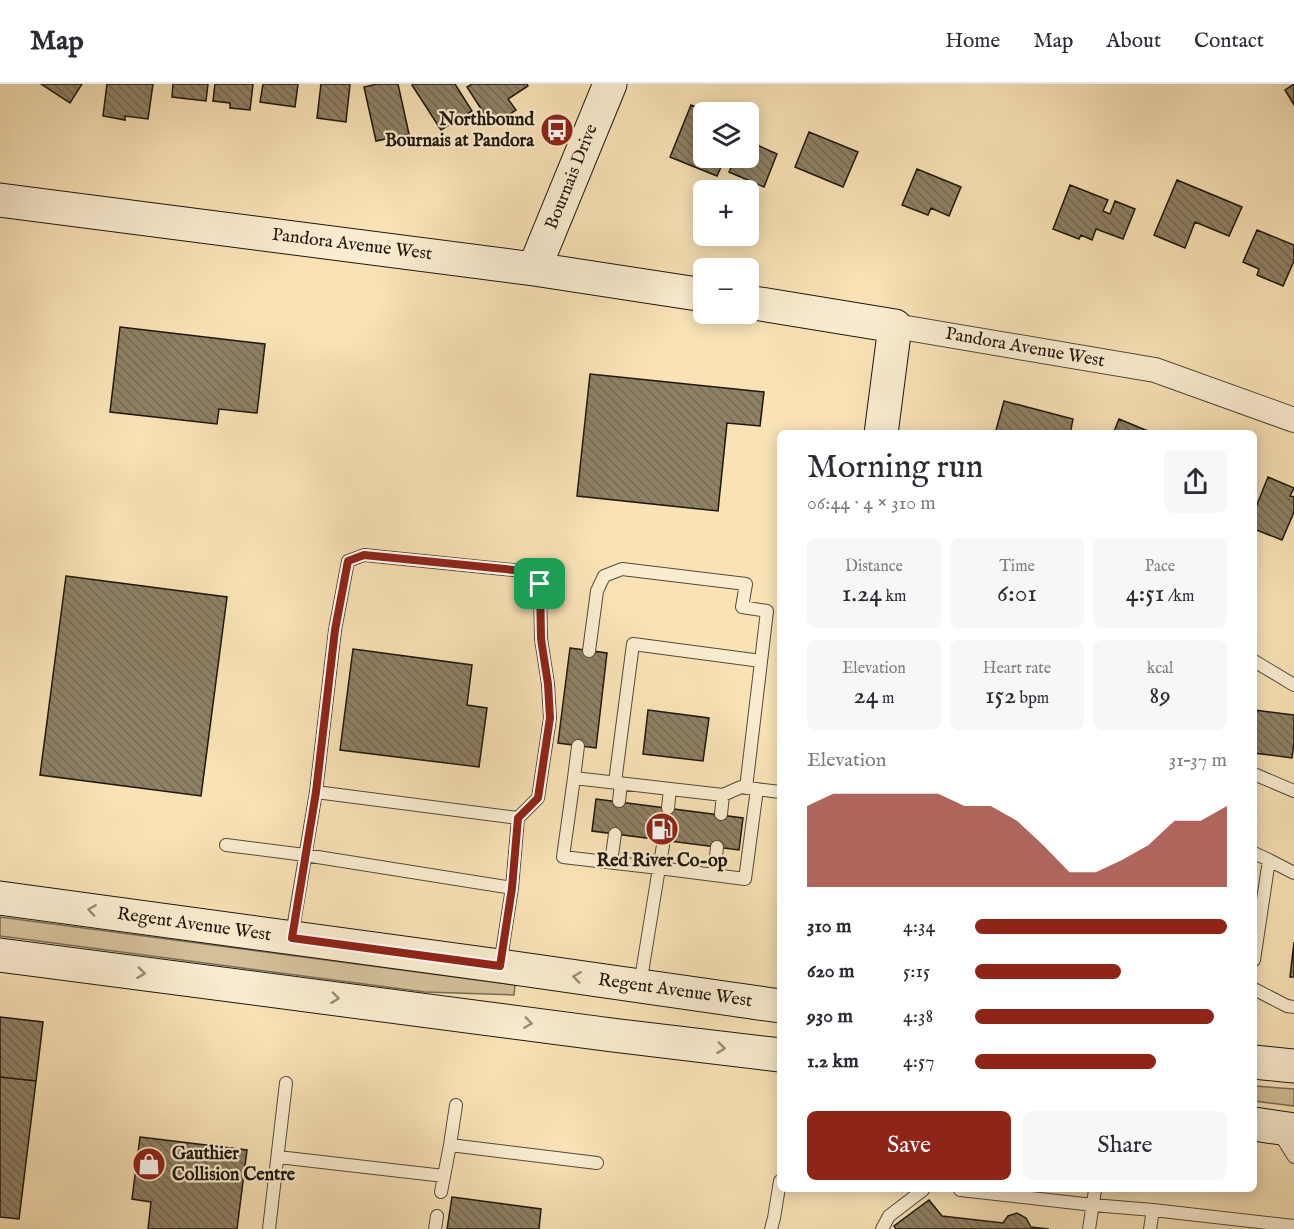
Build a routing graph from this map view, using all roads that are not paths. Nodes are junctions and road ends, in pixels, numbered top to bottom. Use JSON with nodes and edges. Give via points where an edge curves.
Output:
{"nodes":[{"id":1,"x":610,"y":84,"type":"edge"},
{"id":2,"x":0,"y":200,"type":"edge"},
{"id":3,"x":534,"y":269,"type":"junction"},
{"id":4,"x":693,"y":293,"type":"edge"},
{"id":5,"x":759,"y":304,"type":"edge"},
{"id":6,"x":896,"y":326,"type":"junction"},
{"id":7,"x":1294,"y":420,"type":"edge"},
{"id":8,"x":882,"y":430,"type":"edge"},
{"id":9,"x":589,"y":651,"type":"dead end"},
{"id":10,"x":761,"y":661,"type":"junction"},
{"id":11,"x":1257,"y":663,"type":"edge"},
{"id":12,"x":1294,"y":685,"type":"edge"},
{"id":13,"x":578,"y":746,"type":"dead end"},
{"id":14,"x":1257,"y":775,"type":"edge"},
{"id":15,"x":574,"y":778,"type":"junction"},
{"id":16,"x":618,"y":783,"type":"junction"},
{"id":17,"x":751,"y":788,"type":"junction"},
{"id":18,"x":670,"y":789,"type":"junction"},
{"id":19,"x":1294,"y":791,"type":"edge"},
{"id":20,"x":316,"y":792,"type":"junction"},
{"id":21,"x":777,"y":792,"type":"edge"},
{"id":22,"x":723,"y":795,"type":"junction"},
{"id":23,"x":619,"y":801,"type":"dead end"},
{"id":24,"x":668,"y":808,"type":"dead end"},
{"id":25,"x":721,"y":814,"type":"dead end"},
{"id":26,"x":518,"y":818,"type":"junction"},
{"id":27,"x":615,"y":834,"type":"dead end"},
{"id":28,"x":663,"y":840,"type":"dead end"},
{"id":29,"x":226,"y":845,"type":"dead end"},
{"id":30,"x":717,"y":847,"type":"dead end"},
{"id":31,"x":1257,"y":854,"type":"edge"},
{"id":32,"x":305,"y":855,"type":"junction"},
{"id":33,"x":1269,"y":860,"type":"junction"},
{"id":34,"x":611,"y":862,"type":"junction"},
{"id":35,"x":659,"y":868,"type":"junction"},
{"id":36,"x":1294,"y":873,"type":"edge"},
{"id":37,"x":714,"y":875,"type":"junction"},
{"id":38,"x":512,"y":888,"type":"junction"},
{"id":39,"x":0,"y":898,"type":"edge"},
{"id":40,"x":292,"y":938,"type":"junction"},
{"id":41,"x":1257,"y":940,"type":"edge"},
{"id":42,"x":0,"y":955,"type":"edge"},
{"id":43,"x":500,"y":966,"type":"junction"},
{"id":44,"x":640,"y":986,"type":"junction"},
{"id":45,"x":1257,"y":991,"type":"edge"},
{"id":46,"x":777,"y":1006,"type":"edge"},
{"id":47,"x":1294,"y":1007,"type":"edge"},
{"id":48,"x":777,"y":1055,"type":"edge"},
{"id":49,"x":1257,"y":1062,"type":"edge"},
{"id":50,"x":1294,"y":1066,"type":"edge"},
{"id":51,"x":286,"y":1083,"type":"dead end"},
{"id":52,"x":456,"y":1105,"type":"dead end"},
{"id":53,"x":1274,"y":1127,"type":"edge"},
{"id":54,"x":450,"y":1145,"type":"junction"},
{"id":55,"x":278,"y":1157,"type":"junction"},
{"id":56,"x":1294,"y":1157,"type":"edge"},
{"id":57,"x":597,"y":1163,"type":"dead end"},
{"id":58,"x":444,"y":1176,"type":"junction"},
{"id":59,"x":441,"y":1192,"type":"dead end"},
{"id":60,"x":778,"y":1192,"type":"edge"},
{"id":61,"x":920,"y":1192,"type":"edge"},
{"id":62,"x":978,"y":1192,"type":"edge"},
{"id":63,"x":1095,"y":1192,"type":"edge"},
{"id":64,"x":1093,"y":1205,"type":"junction"},
{"id":65,"x":1153,"y":1210,"type":"junction"},
{"id":66,"x":437,"y":1216,"type":"dead end"},
{"id":67,"x":1294,"y":1226,"type":"edge"},
{"id":68,"x":269,"y":1229,"type":"edge"},
{"id":69,"x":435,"y":1229,"type":"edge"},
{"id":70,"x":771,"y":1229,"type":"edge"},
{"id":71,"x":882,"y":1229,"type":"edge"},
{"id":72,"x":1089,"y":1229,"type":"edge"},
{"id":73,"x":1150,"y":1229,"type":"edge"}],
"edges":[{"from":1,"to":3,"type":"main road","name":"Bournais Drive"},
{"from":2,"to":3,"type":"main road","name":"Pandora Avenue West"},
{"from":3,"to":4,"type":"main road","name":"Pandora Avenue West"},
{"from":5,"to":6,"type":"main road","name":"Pandora Avenue West"},
{"from":6,"to":7,"type":"street","name":"Pandora Avenue West","via":[[1155,369]]},
{"from":6,"to":8,"type":"main road"},
{"from":9,"to":10,"type":"lane","via":[[597,591],[604,576],[622,569],[746,584],[742,607],[767,611]]},
{"from":10,"to":16,"type":"lane","via":[[633,644]]},
{"from":10,"to":17,"type":"lane"},
{"from":11,"to":12,"type":"lane"},
{"from":13,"to":15,"type":"lane"},
{"from":14,"to":19,"type":"lane"},
{"from":15,"to":16,"type":"lane"},
{"from":15,"to":34,"type":"lane","via":[[563,856]]},
{"from":16,"to":18,"type":"lane"},
{"from":16,"to":23,"type":"lane"},
{"from":17,"to":21,"type":"lane"},
{"from":17,"to":22,"type":"lane","via":[[741,787]]},
{"from":17,"to":37,"type":"lane","via":[[745,879]]},
{"from":18,"to":22,"type":"lane"},
{"from":18,"to":24,"type":"lane"},
{"from":20,"to":26,"type":"lane"},
{"from":20,"to":26,"type":"lane","via":[[335,630],[348,561],[364,555],[524,571],[540,584],[541,639],[550,718],[538,798]]},
{"from":20,"to":32,"type":"lane"},
{"from":22,"to":25,"type":"lane"},
{"from":26,"to":38,"type":"lane"},
{"from":27,"to":34,"type":"lane"},
{"from":28,"to":35,"type":"lane"},
{"from":29,"to":32,"type":"lane"},
{"from":30,"to":37,"type":"lane"},
{"from":31,"to":33,"type":"lane"},
{"from":32,"to":38,"type":"lane"},
{"from":32,"to":40,"type":"lane"},
{"from":33,"to":36,"type":"lane"},
{"from":33,"to":41,"type":"lane"},
{"from":34,"to":35,"type":"lane"},
{"from":35,"to":37,"type":"lane"},
{"from":35,"to":44,"type":"lane"},
{"from":38,"to":43,"type":"lane"},
{"from":40,"to":39,"type":"main road","name":"Regent Avenue West","one_way":true},
{"from":40,"to":43,"type":"main road","name":"Regent Avenue West"},
{"from":42,"to":48,"type":"main road","one_way":true},
{"from":44,"to":43,"type":"main road","name":"Regent Avenue West","one_way":true},
{"from":44,"to":46,"type":"main road","name":"Regent Avenue West"},
{"from":45,"to":47,"type":"lane"},
{"from":49,"to":50,"type":"main road"},
{"from":51,"to":55,"type":"lane"},
{"from":52,"to":54,"type":"lane"},
{"from":53,"to":56,"type":"lane"},
{"from":54,"to":57,"type":"lane"},
{"from":54,"to":58,"type":"lane"},
{"from":55,"to":58,"type":"lane"},
{"from":55,"to":68,"type":"lane"},
{"from":58,"to":59,"type":"lane"},
{"from":60,"to":70,"type":"lane"},
{"from":61,"to":71,"type":"lane","via":[[889,1216]]},
{"from":62,"to":64,"type":"lane"},
{"from":63,"to":64,"type":"lane"},
{"from":64,"to":65,"type":"lane"},
{"from":64,"to":72,"type":"lane"},
{"from":65,"to":67,"type":"lane"},
{"from":65,"to":73,"type":"lane"},
{"from":66,"to":69,"type":"lane"}]}
